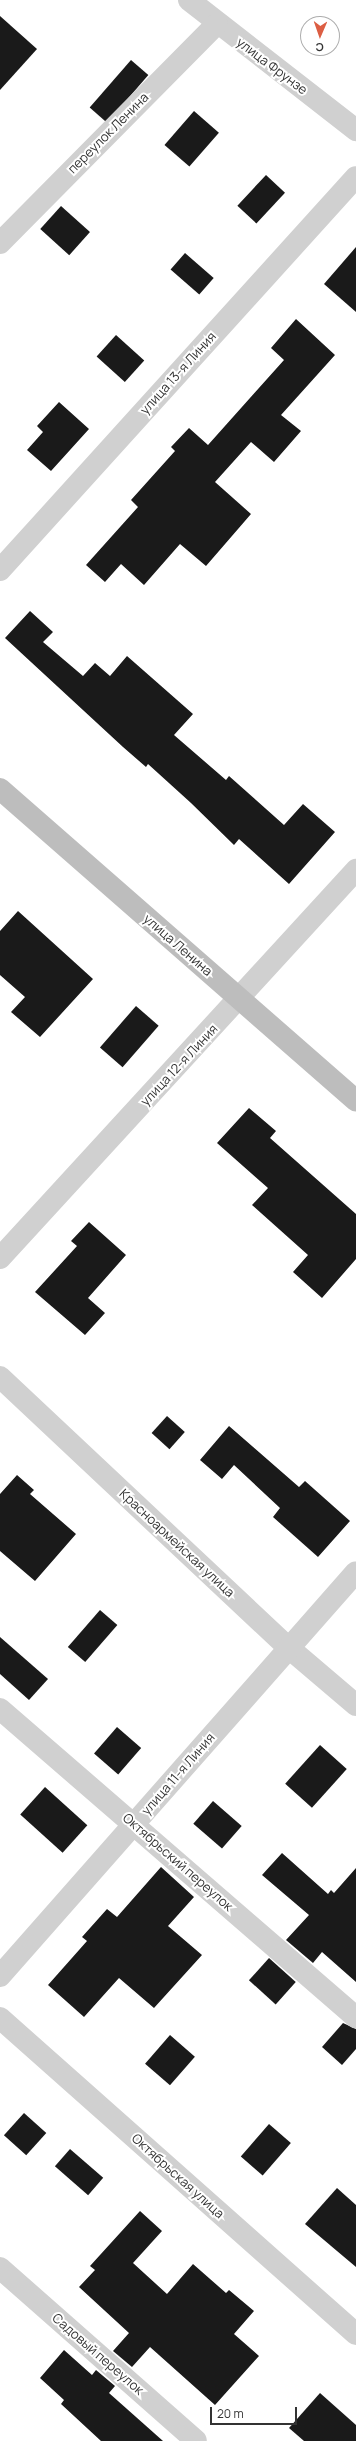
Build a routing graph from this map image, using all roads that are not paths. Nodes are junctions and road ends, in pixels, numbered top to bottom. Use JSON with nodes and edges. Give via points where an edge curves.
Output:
{"nodes":[{"id":1,"x":189,"y":0,"type":"edge"},
{"id":2,"x":217,"y":24,"type":"junction"},
{"id":3,"x":356,"y":130,"type":"edge"},
{"id":4,"x":356,"y":177,"type":"edge"},
{"id":5,"x":0,"y":243,"type":"edge"},
{"id":6,"x":0,"y":570,"type":"edge"},
{"id":7,"x":0,"y":789,"type":"edge"},
{"id":8,"x":356,"y":870,"type":"edge"},
{"id":9,"x":241,"y":999,"type":"junction"},
{"id":10,"x":356,"y":1101,"type":"edge"},
{"id":11,"x":0,"y":1258,"type":"edge"},
{"id":12,"x":0,"y":1377,"type":"edge"},
{"id":13,"x":356,"y":1572,"type":"edge"},
{"id":14,"x":289,"y":1648,"type":"junction"},
{"id":15,"x":356,"y":1705,"type":"edge"},
{"id":16,"x":0,"y":1709,"type":"edge"},
{"id":17,"x":134,"y":1824,"type":"junction"},
{"id":18,"x":0,"y":1976,"type":"edge"},
{"id":19,"x":356,"y":2017,"type":"edge"},
{"id":20,"x":0,"y":2018,"type":"edge"},
{"id":21,"x":0,"y":2268,"type":"edge"},
{"id":22,"x":356,"y":2334,"type":"edge"},
{"id":23,"x":196,"y":2441,"type":"edge"}],
"edges":[{"from":1,"to":2,"type":"street","name":"улица Фрунзе"},
{"from":2,"to":3,"type":"street","name":"улица Фрунзе"},
{"from":2,"to":5,"type":"street","name":"переулок Ленина"},
{"from":4,"to":6,"type":"street","name":"улица 13-я Линия"},
{"from":7,"to":9,"type":"main road","name":"улица Ленина"},
{"from":8,"to":9,"type":"street","name":"улица 12-я Линия"},
{"from":9,"to":10,"type":"main road","name":"улица Ленина"},
{"from":9,"to":11,"type":"street","name":"улица 12-я Линия"},
{"from":12,"to":14,"type":"street","name":"Красноармейская улица"},
{"from":13,"to":14,"type":"street","name":"улица 11-я Линия"},
{"from":14,"to":15,"type":"street","name":"Красноармейская улица"},
{"from":14,"to":17,"type":"street","name":"улица 11-я Линия"},
{"from":16,"to":17,"type":"street","name":"Октябрьский переулок"},
{"from":17,"to":18,"type":"street","name":"улица 11-я Линия"},
{"from":17,"to":19,"type":"street","name":"Октябрьский переулок"},
{"from":20,"to":22,"type":"street","name":"Октябрьская улица"},
{"from":21,"to":23,"type":"street","name":"Садовый переулок"}]}
